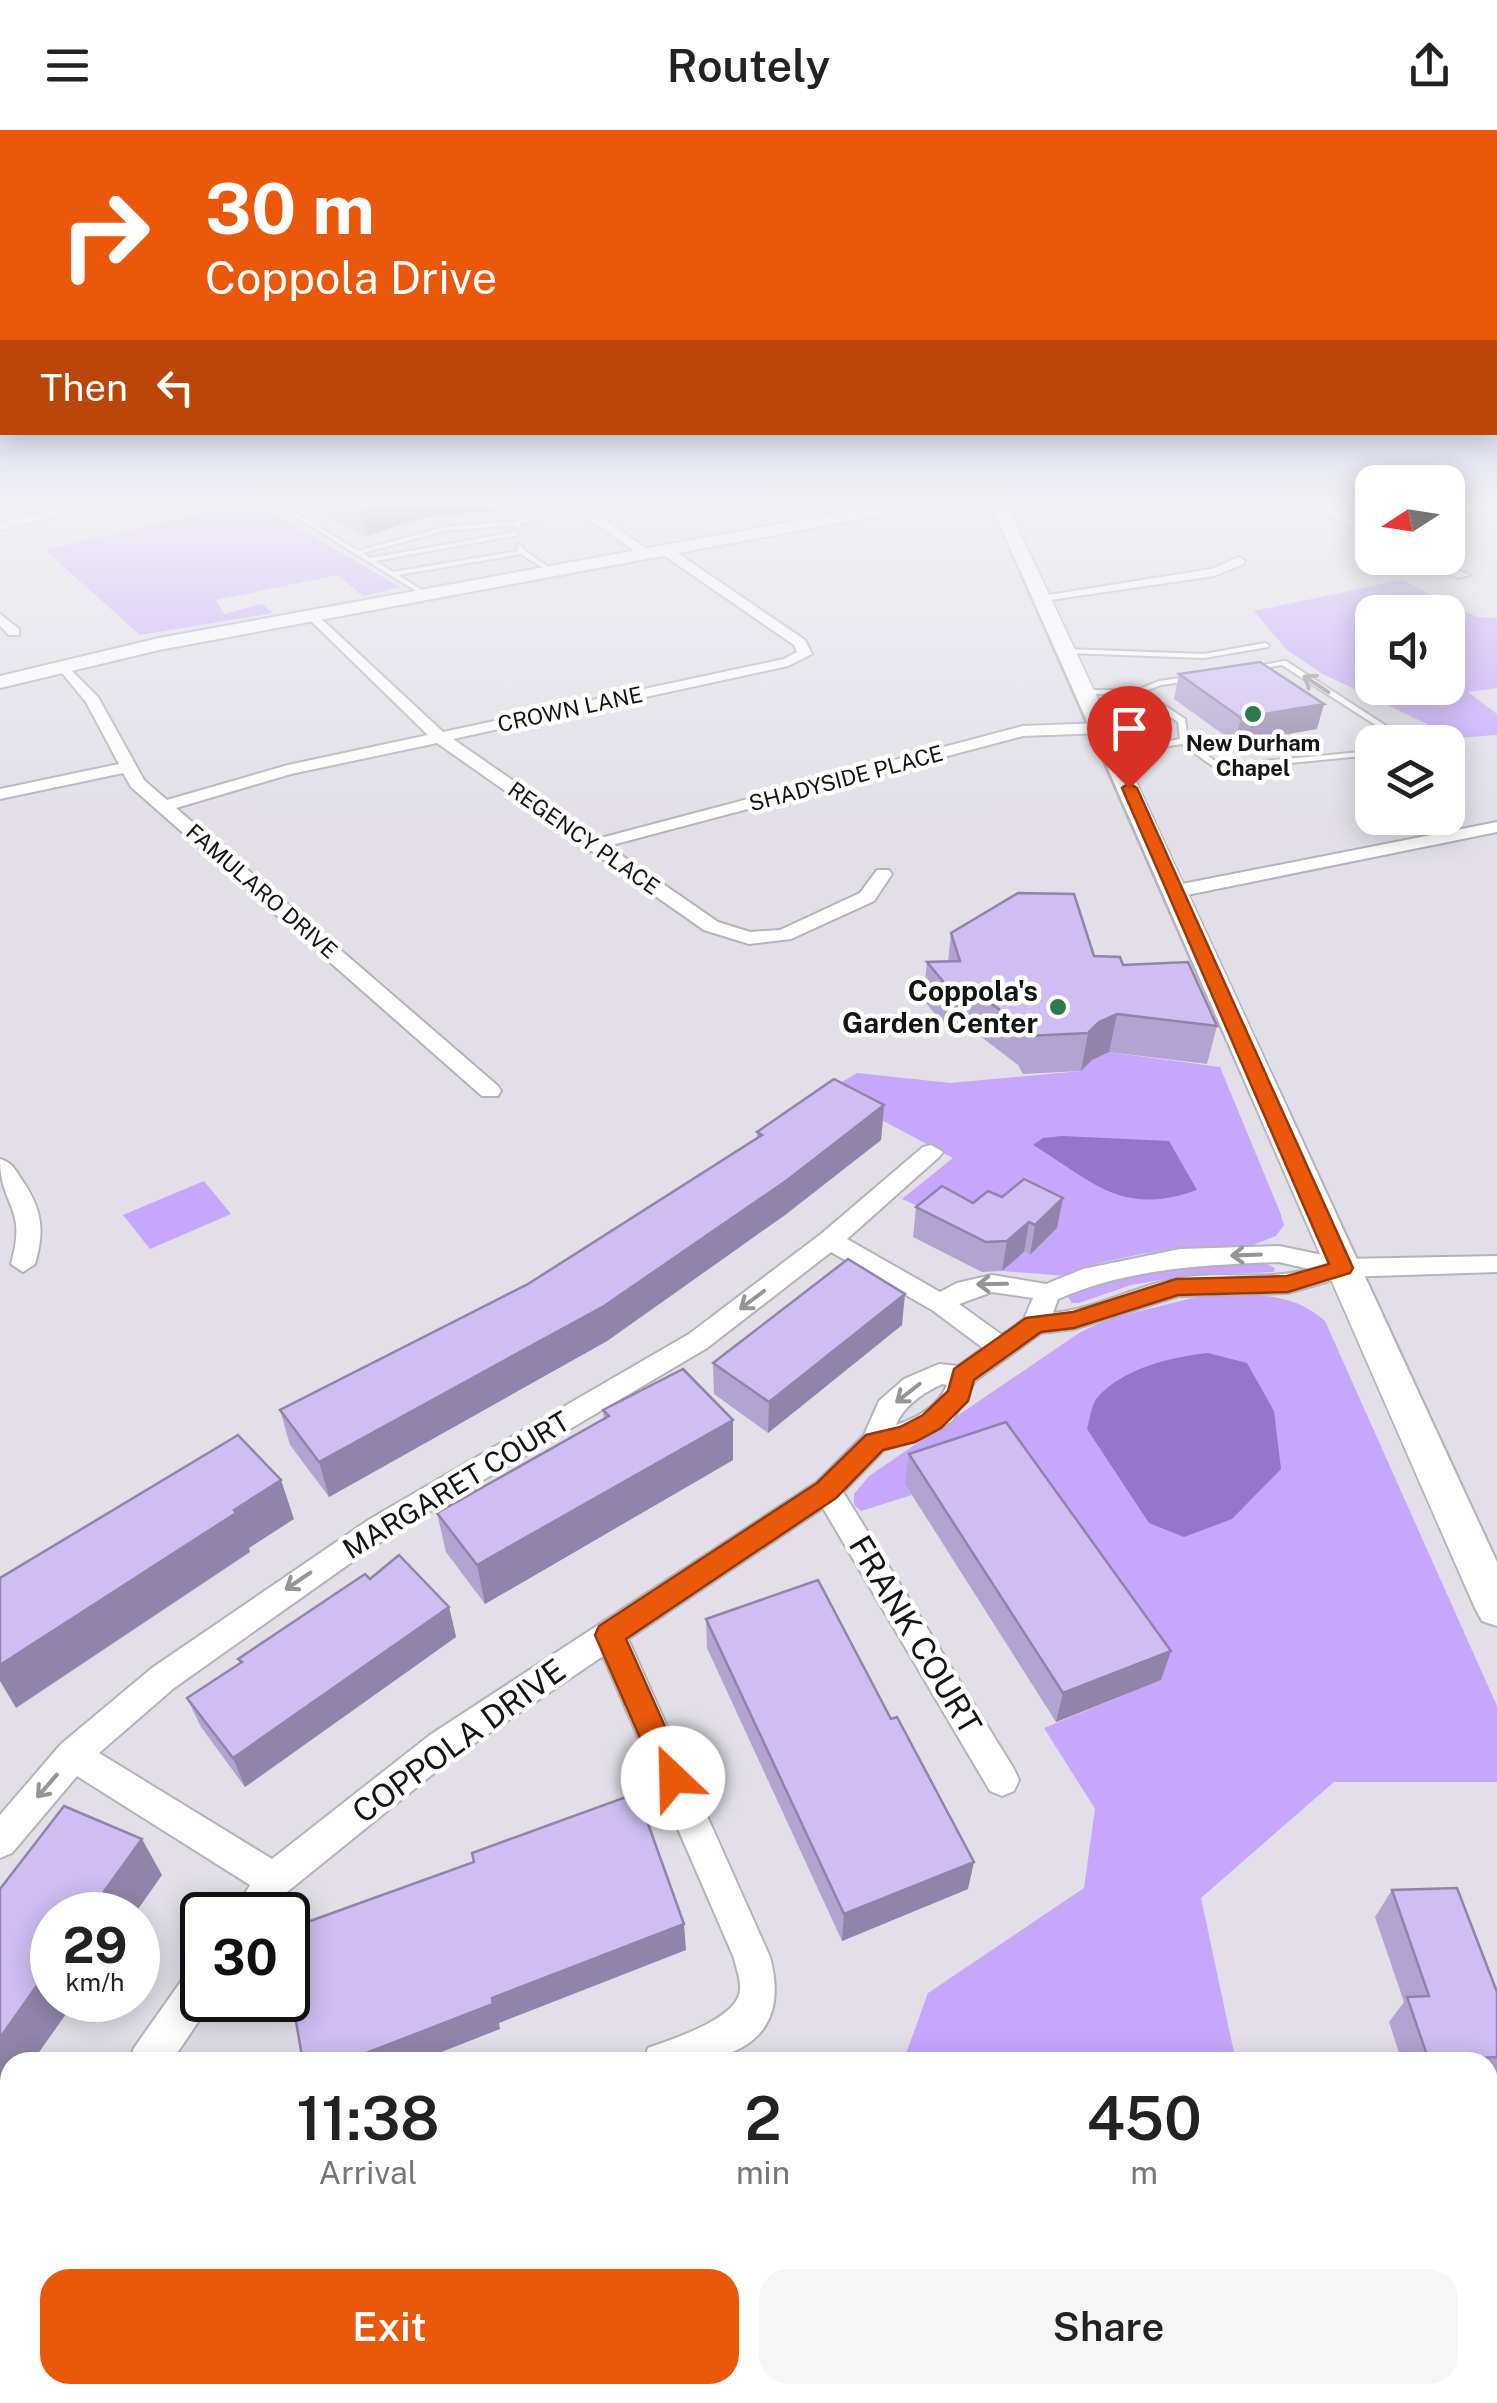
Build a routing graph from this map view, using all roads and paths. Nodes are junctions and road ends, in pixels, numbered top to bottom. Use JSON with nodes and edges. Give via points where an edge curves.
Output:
{"nodes":[{"id":1,"x":340,"y":611,"type":"edge"},
{"id":2,"x":749,"y":611,"type":"edge"},
{"id":3,"x":1050,"y":611,"type":"edge"},
{"id":4,"x":314,"y":616,"type":"junction"},
{"id":5,"x":0,"y":618,"type":"edge"},
{"id":6,"x":14,"y":632,"type":"dead end"},
{"id":7,"x":1265,"y":645,"type":"dead end"},
{"id":8,"x":1067,"y":651,"type":"junction"},
{"id":9,"x":1209,"y":655,"type":"junction"},
{"id":10,"x":1221,"y":663,"type":"edge"},
{"id":11,"x":64,"y":667,"type":"junction"},
{"id":12,"x":1250,"y":669,"type":"edge"},
{"id":13,"x":1214,"y":674,"type":"edge"},
{"id":14,"x":0,"y":682,"type":"edge"},
{"id":15,"x":1084,"y":692,"type":"junction"},
{"id":16,"x":1138,"y":692,"type":"junction"},
{"id":17,"x":1380,"y":725,"type":"edge"},
{"id":18,"x":1102,"y":728,"type":"junction"},
{"id":19,"x":439,"y":737,"type":"junction"},
{"id":20,"x":1184,"y":742,"type":"junction"},
{"id":21,"x":1113,"y":753,"type":"junction"},
{"id":22,"x":1355,"y":755,"type":"edge"},
{"id":23,"x":128,"y":767,"type":"junction"},
{"id":24,"x":0,"y":794,"type":"edge"},
{"id":25,"x":164,"y":806,"type":"junction"},
{"id":26,"x":1497,"y":827,"type":"edge"},
{"id":27,"x":593,"y":845,"type":"junction"},
{"id":28,"x":883,"y":874,"type":"dead end"},
{"id":29,"x":1177,"y":891,"type":"junction"},
{"id":30,"x":490,"y":1090,"type":"dead end"},
{"id":31,"x":930,"y":1152,"type":"dead end"},
{"id":32,"x":0,"y":1166,"type":"edge"},
{"id":33,"x":830,"y":1240,"type":"junction"},
{"id":34,"x":23,"y":1264,"type":"dead end"},
{"id":35,"x":1497,"y":1264,"type":"edge"},
{"id":36,"x":1342,"y":1268,"type":"junction"},
{"id":37,"x":1048,"y":1293,"type":"junction"},
{"id":38,"x":941,"y":1304,"type":"junction"},
{"id":39,"x":1035,"y":1324,"type":"junction"},
{"id":40,"x":1000,"y":1346,"type":"junction"},
{"id":41,"x":963,"y":1376,"type":"junction"},
{"id":42,"x":875,"y":1442,"type":"junction"},
{"id":43,"x":827,"y":1490,"type":"junction"},
{"id":44,"x":1497,"y":1608,"type":"edge"},
{"id":45,"x":610,"y":1635,"type":"junction"},
{"id":46,"x":73,"y":1755,"type":"junction"},
{"id":47,"x":1002,"y":1780,"type":"dead end"},
{"id":48,"x":0,"y":1840,"type":"edge"},
{"id":49,"x":274,"y":1880,"type":"junction"},
{"id":50,"x":266,"y":1892,"type":"edge"},
{"id":51,"x":180,"y":2015,"type":"edge"},
{"id":52,"x":155,"y":2052,"type":"edge"},
{"id":53,"x":685,"y":2052,"type":"edge"}],
"edges":[{"from":1,"to":4,"type":"main road"},
{"from":2,"to":19,"type":"street","name":"CROWN LANE","via":[[800,643],[805,654]]},
{"from":3,"to":8,"type":"main road"},
{"from":4,"to":11,"type":"main road"},
{"from":4,"to":19,"type":"street","name":"REGENCY PLACE"},
{"from":5,"to":6,"type":"street"},
{"from":7,"to":9,"type":"lane"},
{"from":8,"to":9,"type":"lane"},
{"from":8,"to":15,"type":"main road"},
{"from":9,"to":10,"type":"lane"},
{"from":11,"to":14,"type":"main road"},
{"from":11,"to":23,"type":"street","name":"FAMULARO DRIVE","via":[[93,700]]},
{"from":17,"to":12,"type":"lane","one_way":true,"via":[[1283,663]]},
{"from":13,"to":16,"type":"lane"},
{"from":15,"to":16,"type":"lane"},
{"from":15,"to":18,"type":"main road"},
{"from":16,"to":20,"type":"lane","via":[[1182,722]]},
{"from":18,"to":21,"type":"main road"},
{"from":18,"to":27,"type":"street","name":"SHADYSIDE PLACE","via":[[1023,731]]},
{"from":19,"to":25,"type":"street","name":"CROWN LANE"},
{"from":19,"to":27,"type":"street","name":"REGENCY PLACE"},
{"from":20,"to":21,"type":"lane"},
{"from":20,"to":22,"type":"lane","via":[[1218,768]]},
{"from":21,"to":29,"type":"main road"},
{"from":23,"to":24,"type":"street"},
{"from":23,"to":25,"type":"street","name":"FAMULARO DRIVE"},
{"from":25,"to":30,"type":"street","name":"FAMULARO DRIVE"},
{"from":26,"to":29,"type":"street"},
{"from":27,"to":28,"type":"street","name":"REGENCY PLACE","via":[[711,926],[748,938],[784,935],[867,897]]},
{"from":29,"to":36,"type":"main road"},
{"from":31,"to":33,"type":"street","name":"MARGARET COURT"},
{"from":32,"to":34,"type":"street","via":[[30,1207],[32,1236]]},
{"from":33,"to":38,"type":"street"},
{"from":33,"to":46,"type":"street","name":"MARGARET COURT","one_way":true,"via":[[698,1341],[286,1589],[163,1678]]},
{"from":35,"to":36,"type":"street"},
{"from":36,"to":37,"type":"street","one_way":true,"via":[[1279,1254],[1180,1257]]},
{"from":36,"to":39,"type":"street","name":"COPPOLA DRIVE","via":[[1288,1284],[1176,1287],[1074,1320]]},
{"from":36,"to":44,"type":"main road"},
{"from":37,"to":38,"type":"street","one_way":true,"via":[[1024,1285],[974,1284]]},
{"from":37,"to":39,"type":"street"},
{"from":38,"to":40,"type":"street"},
{"from":39,"to":40,"type":"street","name":"COPPOLA DRIVE"},
{"from":40,"to":41,"type":"street","name":"COPPOLA DRIVE"},
{"from":41,"to":42,"type":"street","name":"COPPOLA DRIVE","via":[[959,1394],[932,1422]]},
{"from":41,"to":42,"type":"street","name":"COPPOLA DRIVE","one_way":true,"via":[[939,1374],[914,1386],[889,1408]]},
{"from":42,"to":43,"type":"street","name":"COPPOLA DRIVE"},
{"from":43,"to":45,"type":"street","name":"COPPOLA DRIVE"},
{"from":43,"to":47,"type":"street","name":"FRANK COURT"},
{"from":45,"to":49,"type":"street","name":"COPPOLA DRIVE","via":[[442,1746]]},
{"from":45,"to":53,"type":"street","via":[[752,1957],[760,1991],[746,2020]]},
{"from":46,"to":48,"type":"street","name":"MARGARET COURT","one_way":true},
{"from":46,"to":49,"type":"street"},
{"from":49,"to":50,"type":"street","name":"COPPOLA DRIVE"},
{"from":51,"to":52,"type":"street"}]}
